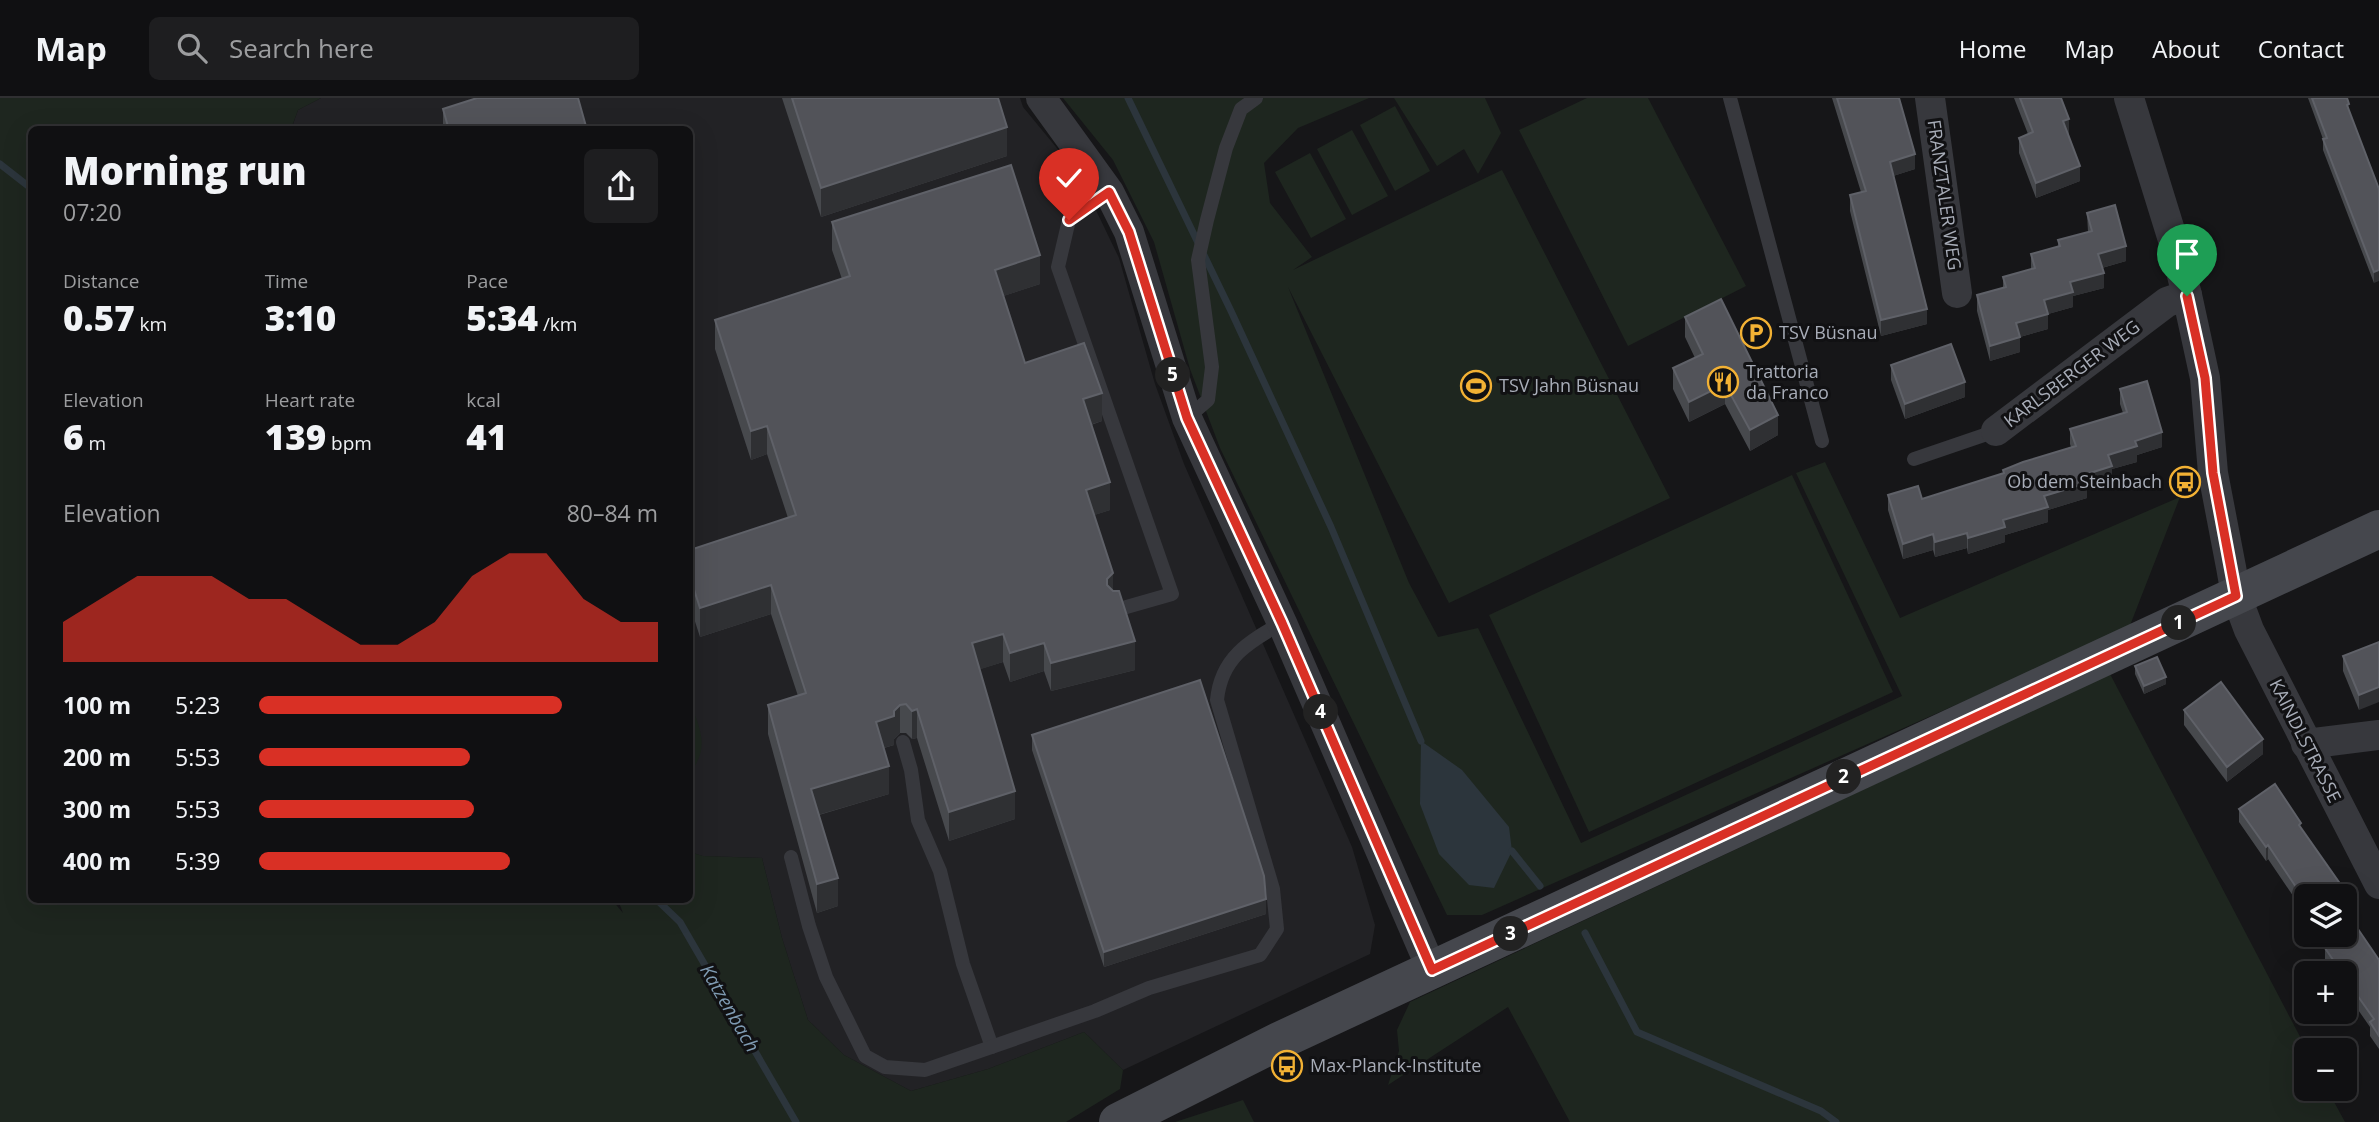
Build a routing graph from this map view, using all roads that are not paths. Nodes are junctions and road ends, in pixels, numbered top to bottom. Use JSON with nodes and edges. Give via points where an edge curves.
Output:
{"nodes":[{"id":1,"x":1041,"y":98,"type":"edge"},
{"id":2,"x":1256,"y":98,"type":"edge"},
{"id":3,"x":1730,"y":98,"type":"edge"},
{"id":4,"x":1930,"y":98,"type":"edge"},
{"id":5,"x":2129,"y":98,"type":"edge"},
{"id":6,"x":1109,"y":192,"type":"junction"},
{"id":7,"x":1957,"y":293,"type":"dead end"},
{"id":8,"x":2187,"y":296,"type":"junction"},
{"id":9,"x":1187,"y":418,"type":"junction"},
{"id":10,"x":1996,"y":431,"type":"joint"},
{"id":11,"x":1822,"y":441,"type":"dead end"},
{"id":12,"x":1914,"y":459,"type":"dead end"},
{"id":13,"x":2379,"y":529,"type":"edge"},
{"id":14,"x":2236,"y":596,"type":"junction"},
{"id":15,"x":1116,"y":610,"type":"edge"},
{"id":16,"x":1282,"y":623,"type":"junction"},
{"id":17,"x":2379,"y":735,"type":"edge"},
{"id":18,"x":904,"y":742,"type":"dead end"},
{"id":19,"x":2306,"y":744,"type":"junction"},
{"id":20,"x":791,"y":857,"type":"dead end"},
{"id":21,"x":2379,"y":884,"type":"edge"},
{"id":22,"x":1432,"y":970,"type":"junction"},
{"id":23,"x":992,"y":1047,"type":"junction"},
{"id":24,"x":1118,"y":1122,"type":"edge"}],
"edges":[{"from":1,"to":6,"type":"street"},
{"from":2,"to":9,"type":"lane","via":[[1241,109],[1226,148],[1198,260],[1212,367],[1208,400]]},
{"from":3,"to":11,"type":"lane"},
{"from":4,"to":7,"type":"street","name":"FRANZTALER WEG"},
{"from":5,"to":8,"type":"street"},
{"from":6,"to":9,"type":"street","via":[[1129,232]]},
{"from":6,"to":15,"type":"lane","via":[[1069,220],[1058,267],[1171,593]]},
{"from":8,"to":10,"type":"street","name":"KARLSBERGER WEG","via":[[2166,302]]},
{"from":8,"to":14,"type":"street","via":[[2205,378],[2213,473]]},
{"from":9,"to":16,"type":"street"},
{"from":10,"to":12,"type":"lane","name":"KARLSBERGER WEG"},
{"from":13,"to":14,"type":"street"},
{"from":14,"to":19,"type":"street","name":"KAINDLSTRASSE"},
{"from":14,"to":22,"type":"street"},
{"from":16,"to":22,"type":"street"},
{"from":16,"to":23,"type":"lane","via":[[1258,636],[1227,664],[1213,715],[1269,890],[1277,929],[1260,955],[1149,988]]},
{"from":17,"to":19,"type":"street"},
{"from":18,"to":23,"type":"lane","via":[[918,820],[940,871],[963,964]]},
{"from":19,"to":21,"type":"street","name":"KAINDLSTRASSE"},
{"from":20,"to":23,"type":"lane","via":[[826,977],[865,1056],[885,1067],[925,1070]]},
{"from":22,"to":24,"type":"street"}]}
